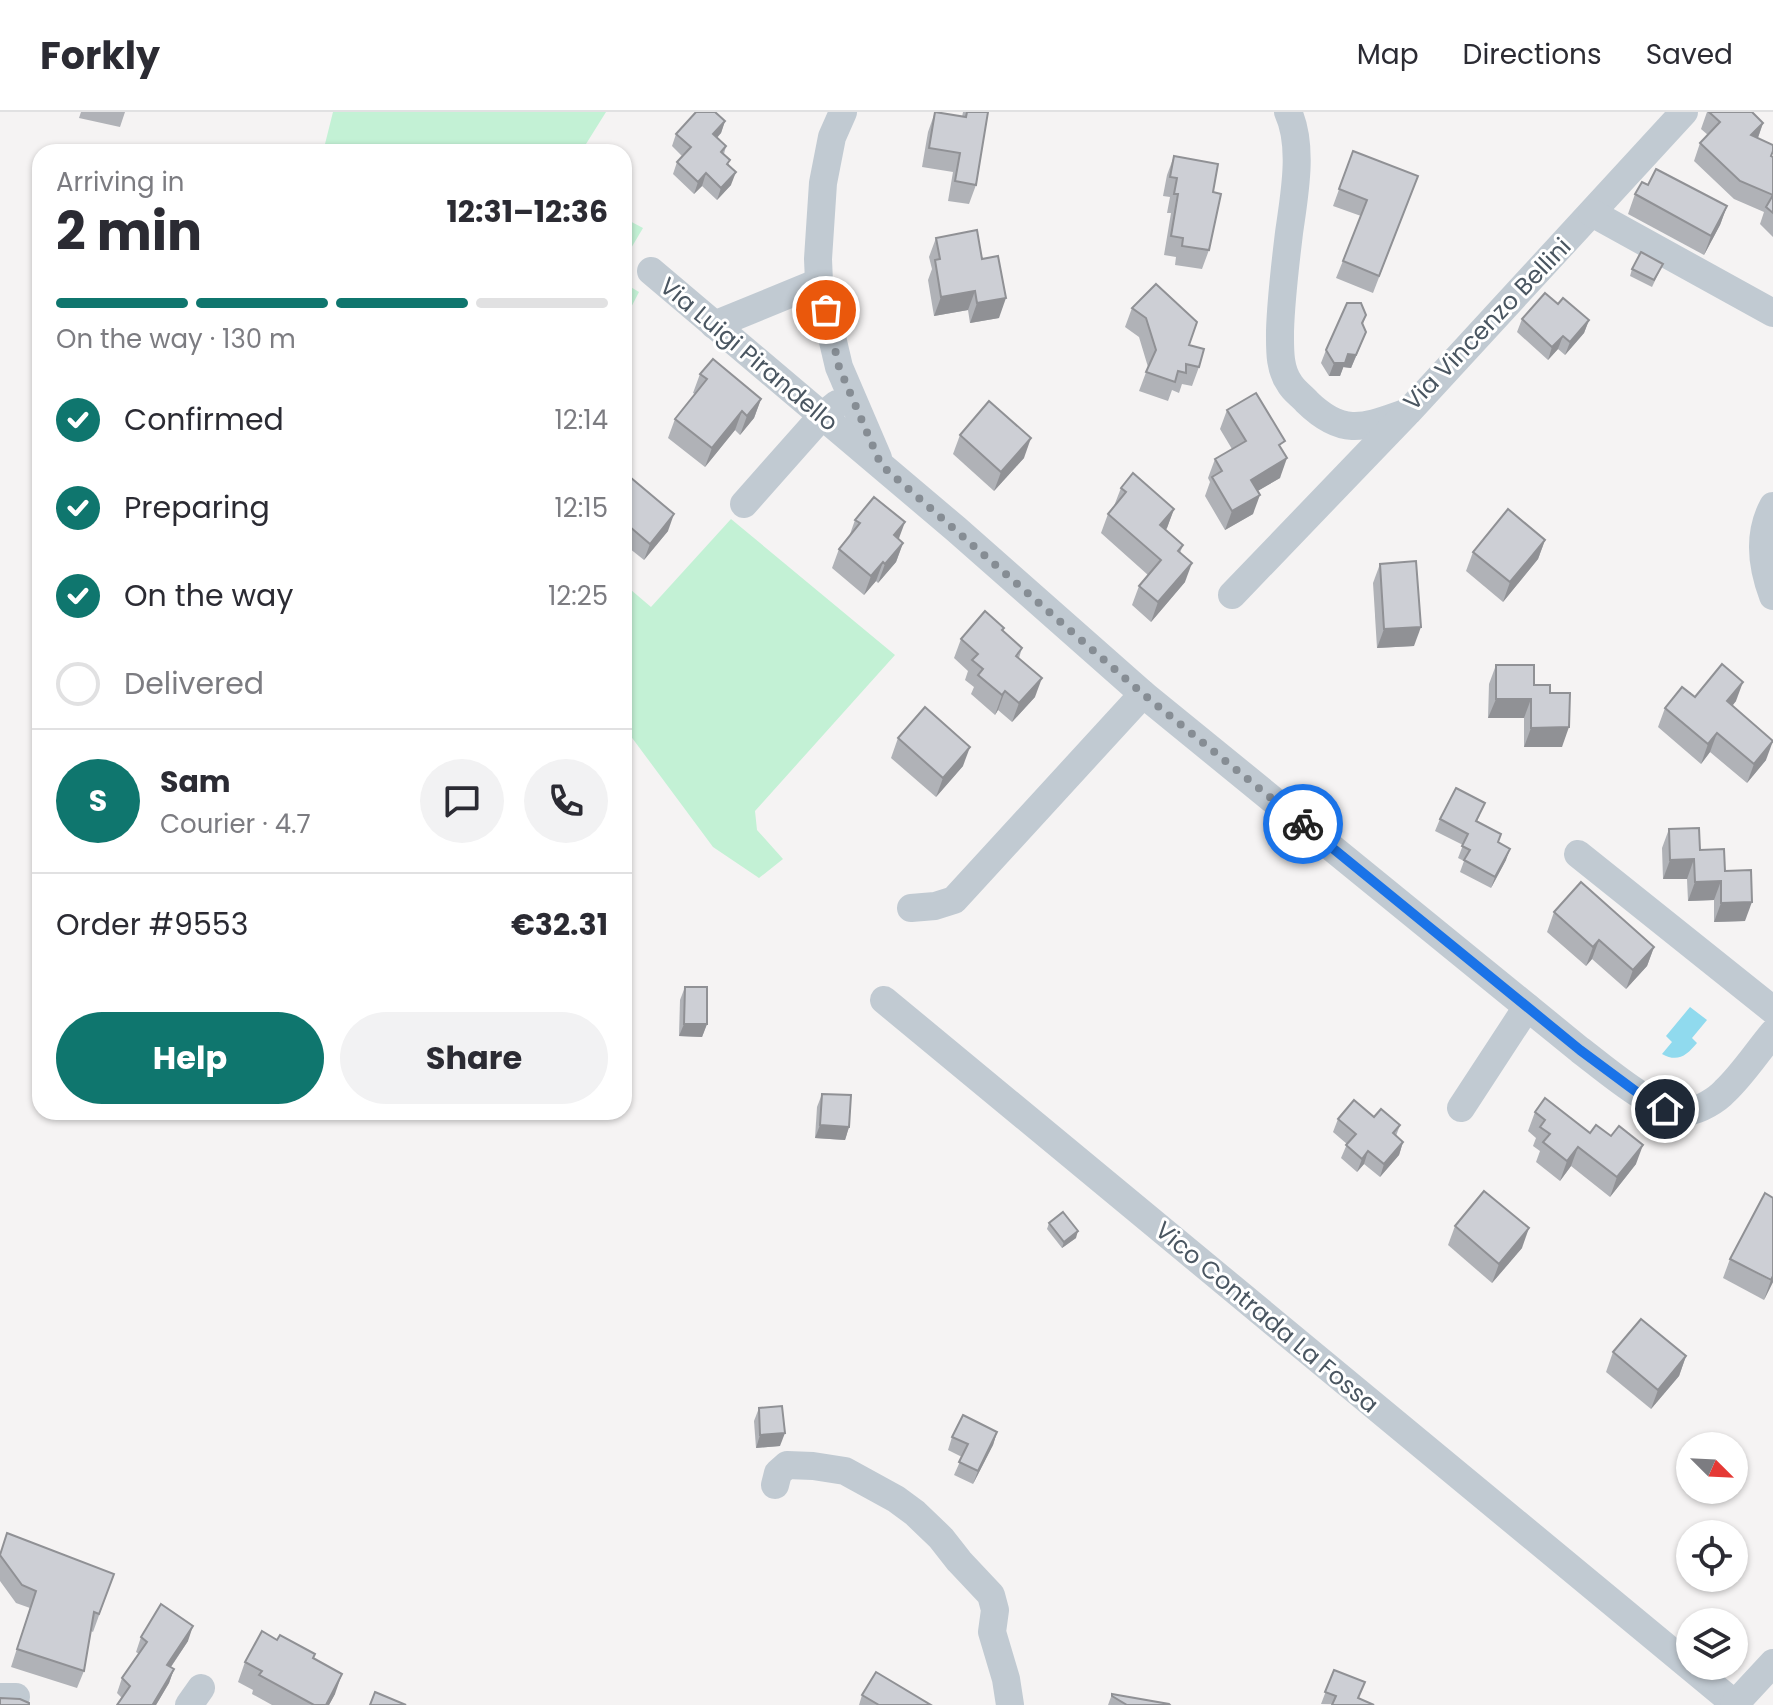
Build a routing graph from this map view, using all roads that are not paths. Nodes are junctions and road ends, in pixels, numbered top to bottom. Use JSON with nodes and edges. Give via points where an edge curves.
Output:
{"nodes":[{"id":1,"x":843,"y":112,"type":"edge"},
{"id":2,"x":1288,"y":112,"type":"edge"},
{"id":3,"x":1684,"y":112,"type":"edge"},
{"id":4,"x":1592,"y":213,"type":"junction"},
{"id":5,"x":651,"y":271,"type":"dead end"},
{"id":6,"x":819,"y":282,"type":"junction"},
{"id":7,"x":1773,"y":313,"type":"edge"},
{"id":8,"x":714,"y":325,"type":"junction"},
{"id":9,"x":850,"y":394,"type":"junction"},
{"id":10,"x":1408,"y":412,"type":"junction"},
{"id":11,"x":822,"y":416,"type":"junction"},
{"id":12,"x":881,"y":465,"type":"junction"},
{"id":13,"x":744,"y":504,"type":"dead end"},
{"id":14,"x":1773,"y":506,"type":"edge"},
{"id":15,"x":1232,"y":595,"type":"dead end"},
{"id":16,"x":1773,"y":596,"type":"edge"},
{"id":17,"x":1143,"y":694,"type":"junction"},
{"id":18,"x":1578,"y":854,"type":"dead end"},
{"id":19,"x":911,"y":908,"type":"dead end"},
{"id":20,"x":884,"y":1000,"type":"dead end"},
{"id":21,"x":1527,"y":1007,"type":"junction"},
{"id":22,"x":1773,"y":1010,"type":"edge"},
{"id":23,"x":1773,"y":1033,"type":"edge"},
{"id":24,"x":1461,"y":1108,"type":"dead end"},
{"id":25,"x":775,"y":1485,"type":"dead end"},
{"id":26,"x":1773,"y":1663,"type":"edge"},
{"id":27,"x":1735,"y":1704,"type":"edge"},
{"id":28,"x":1010,"y":1705,"type":"edge"}],
"edges":[{"from":1,"to":6,"type":"street","via":[[823,183]]},
{"from":2,"to":10,"type":"street","name":"Via Vincenzo Bellini","via":[[1297,148],[1280,358],[1289,384],[1320,414],[1349,427]]},
{"from":3,"to":4,"type":"street","name":"Via Vincenzo Bellini"},
{"from":4,"to":7,"type":"street"},
{"from":4,"to":10,"type":"street","name":"Via Vincenzo Bellini"},
{"from":5,"to":8,"type":"street","name":"Via Luigi Pirandello"},
{"from":6,"to":8,"type":"street"},
{"from":6,"to":9,"type":"street"},
{"from":8,"to":11,"type":"street","name":"Via Luigi Pirandello"},
{"from":9,"to":11,"type":"street"},
{"from":9,"to":12,"type":"street"},
{"from":10,"to":15,"type":"street"},
{"from":11,"to":12,"type":"street","name":"Via Luigi Pirandello"},
{"from":11,"to":13,"type":"street"},
{"from":12,"to":17,"type":"street","name":"Via Luigi Pirandello"},
{"from":14,"to":16,"type":"street","via":[[1762,554]]},
{"from":17,"to":19,"type":"street","via":[[954,900]]},
{"from":17,"to":21,"type":"street","name":"Via Luigi Pirandello"},
{"from":18,"to":22,"type":"street"},
{"from":20,"to":27,"type":"street","name":"Vico Contrada La Fossa"},
{"from":21,"to":23,"type":"street","name":"Via Luigi Pirandello","via":[[1638,1093],[1665,1109],[1687,1112],[1724,1093]]},
{"from":21,"to":24,"type":"street"},
{"from":25,"to":28,"type":"street","via":[[787,1465],[845,1471],[915,1513],[991,1595],[992,1632]]},
{"from":26,"to":27,"type":"street"}]}
